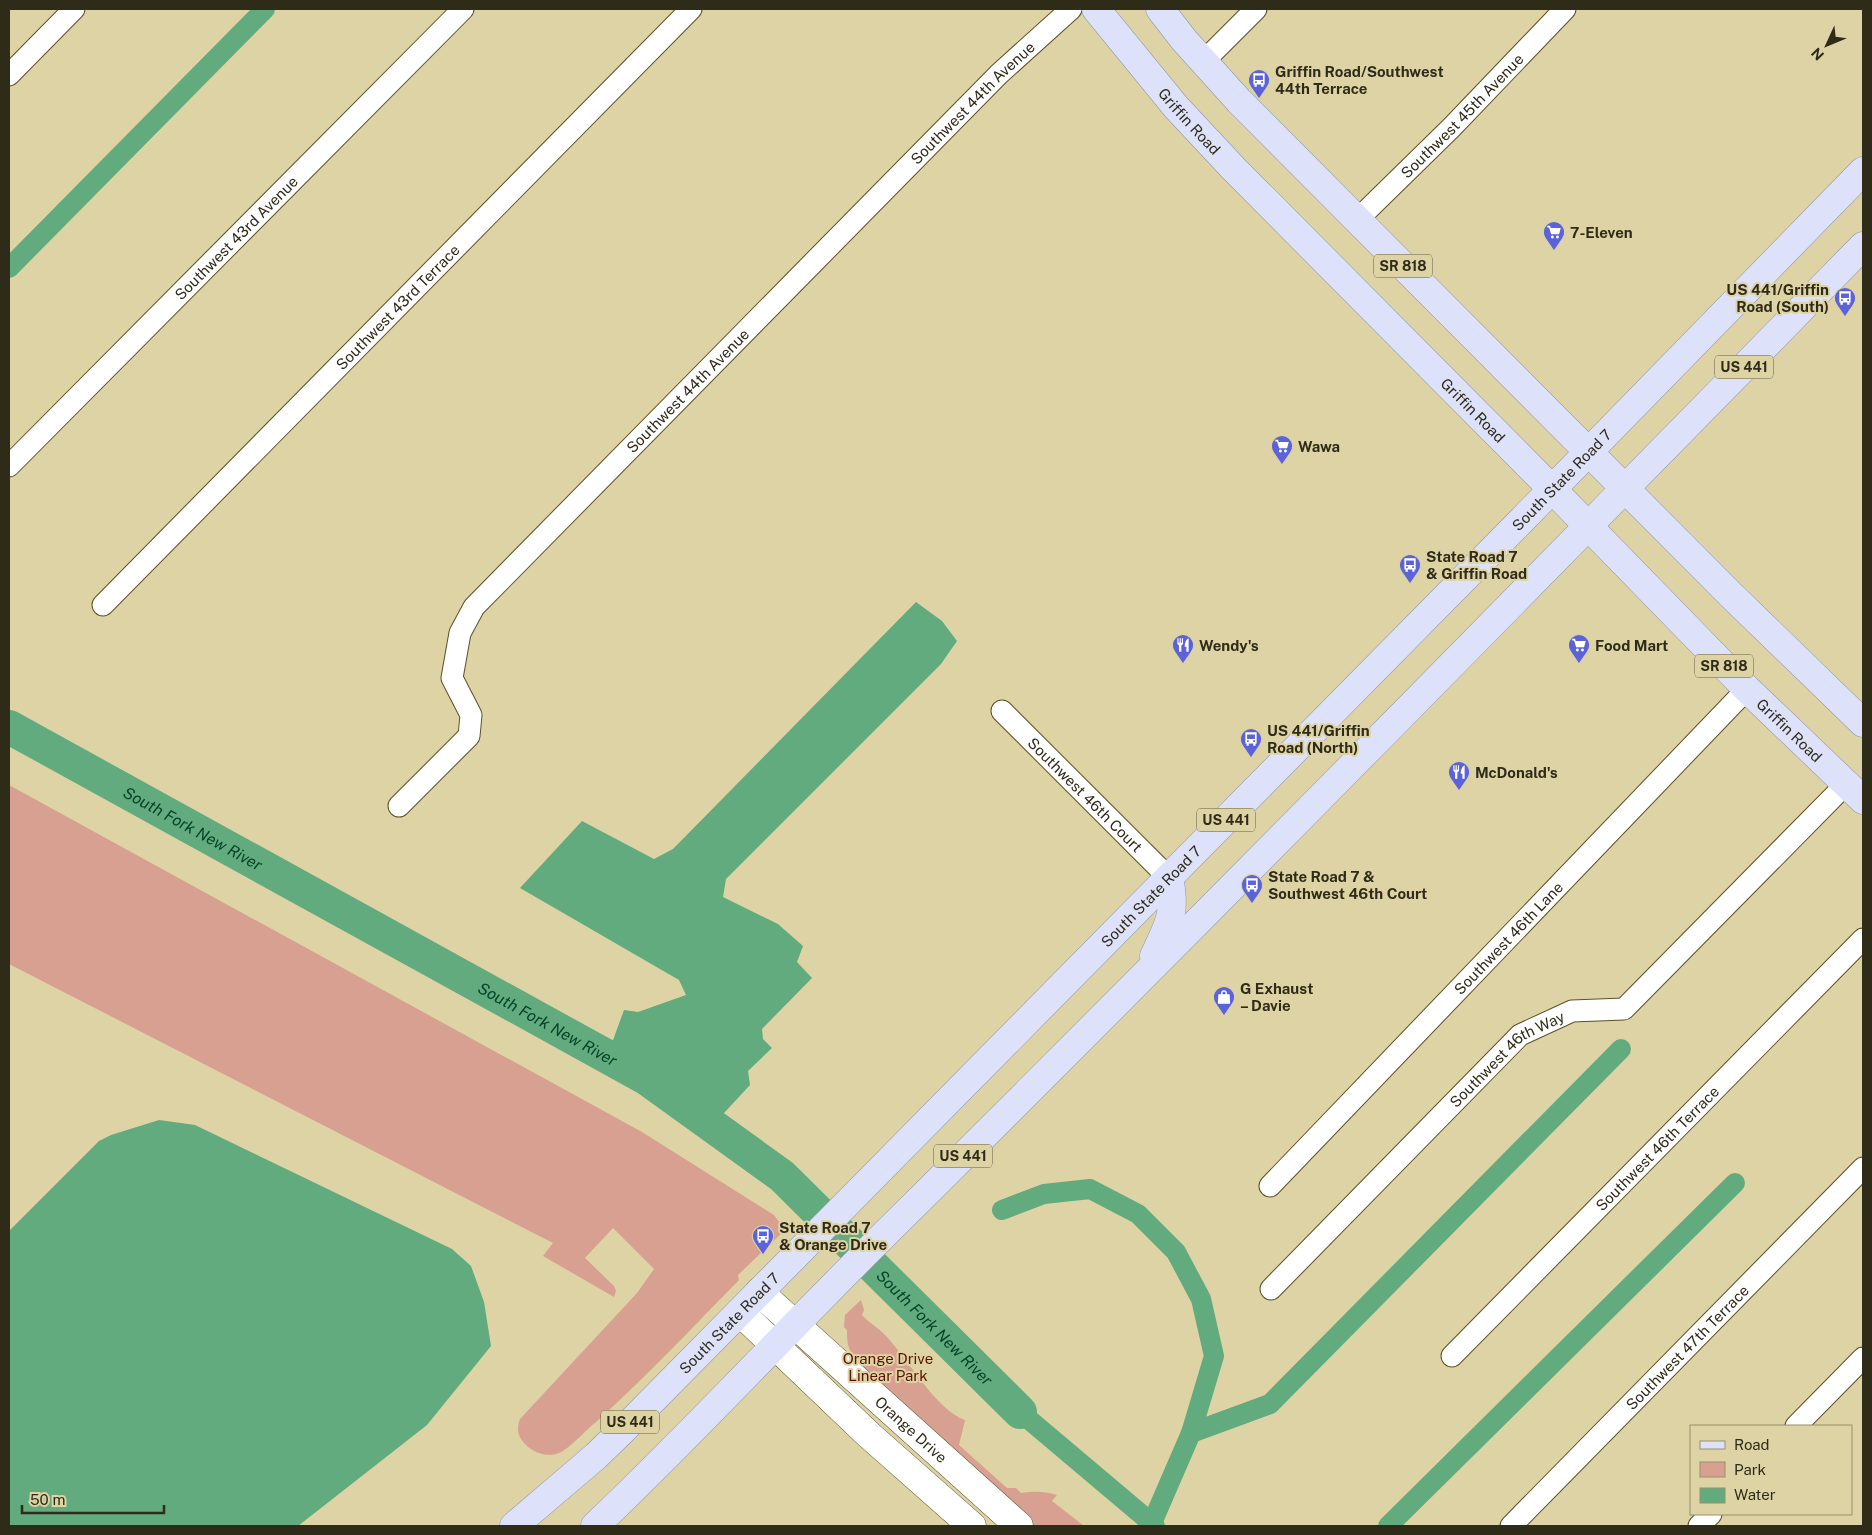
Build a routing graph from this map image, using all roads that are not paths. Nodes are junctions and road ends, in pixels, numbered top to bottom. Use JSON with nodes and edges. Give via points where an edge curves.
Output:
{"nodes":[{"id":1,"x":74,"y":9,"type":"edge"},
{"id":2,"x":463,"y":9,"type":"edge"},
{"id":3,"x":691,"y":9,"type":"edge"},
{"id":4,"x":1071,"y":9,"type":"edge"},
{"id":5,"x":1096,"y":9,"type":"edge"},
{"id":6,"x":1160,"y":9,"type":"edge"},
{"id":7,"x":1256,"y":9,"type":"edge"},
{"id":8,"x":1565,"y":9,"type":"edge"},
{"id":9,"x":1203,"y":62,"type":"junction"},
{"id":10,"x":9,"y":75,"type":"edge"},
{"id":11,"x":1863,"y":171,"type":"edge"},
{"id":12,"x":1357,"y":220,"type":"junction"},
{"id":13,"x":1863,"y":246,"type":"edge"},
{"id":14,"x":1588,"y":453,"type":"junction"},
{"id":15,"x":9,"y":466,"type":"edge"},
{"id":16,"x":1625,"y":489,"type":"junction"},
{"id":17,"x":1552,"y":490,"type":"junction"},
{"id":18,"x":1589,"y":527,"type":"junction"},
{"id":19,"x":103,"y":605,"type":"dead end"},
{"id":20,"x":1747,"y":689,"type":"junction"},
{"id":21,"x":1002,"y":711,"type":"dead end"},
{"id":22,"x":1863,"y":722,"type":"edge"},
{"id":23,"x":1855,"y":792,"type":"edge"},
{"id":24,"x":399,"y":806,"type":"dead end"},
{"id":25,"x":1169,"y":878,"type":"junction"},
{"id":26,"x":1863,"y":939,"type":"edge"},
{"id":27,"x":1146,"y":974,"type":"junction"},
{"id":28,"x":1863,"y":1168,"type":"edge"},
{"id":29,"x":1270,"y":1186,"type":"dead end"},
{"id":30,"x":1271,"y":1289,"type":"dead end"},
{"id":31,"x":759,"y":1292,"type":"junction"},
{"id":32,"x":740,"y":1312,"type":"junction"},
{"id":33,"x":796,"y":1326,"type":"junction"},
{"id":34,"x":776,"y":1346,"type":"junction"},
{"id":35,"x":1452,"y":1356,"type":"dead end"},
{"id":36,"x":1863,"y":1358,"type":"edge"},
{"id":37,"x":1797,"y":1425,"type":"edge"},
{"id":38,"x":1710,"y":1515,"type":"edge"},
{"id":39,"x":971,"y":1525,"type":"edge"},
{"id":40,"x":514,"y":1526,"type":"edge"},
{"id":41,"x":595,"y":1526,"type":"edge"},
{"id":42,"x":1011,"y":1526,"type":"edge"},
{"id":43,"x":1019,"y":1526,"type":"edge"},
{"id":44,"x":1511,"y":1526,"type":"edge"},
{"id":45,"x":1699,"y":1526,"type":"edge"}],
"edges":[{"from":1,"to":10,"type":"street"},
{"from":2,"to":15,"type":"street","name":"Southwest 43rd Avenue"},
{"from":3,"to":19,"type":"street","name":"Southwest 43rd Terrace"},
{"from":4,"to":24,"type":"street","name":"Southwest 44th Avenue","via":[[999,74],[474,607],[460,633],[452,678],[471,715],[469,736]]},
{"from":5,"to":17,"type":"main road","name":"Griffin Road","number":"SR 818","via":[[1176,107],[1233,168]]},
{"from":6,"to":9,"type":"main road","number":"SR 818"},
{"from":7,"to":9,"type":"street"},
{"from":8,"to":12,"type":"street","name":"Southwest 45th Avenue"},
{"from":9,"to":12,"type":"main road","number":"SR 818"},
{"from":11,"to":14,"type":"main road","name":"South State Road 7","number":"US 441"},
{"from":12,"to":14,"type":"main road","number":"SR 818"},
{"from":13,"to":16,"type":"main road","number":"US 441"},
{"from":14,"to":16,"type":"main road","number":"SR 818"},
{"from":14,"to":17,"type":"main road","name":"South State Road 7","number":"US 441"},
{"from":16,"to":18,"type":"main road","number":"US 441"},
{"from":16,"to":22,"type":"main road","number":"SR 818"},
{"from":17,"to":18,"type":"main road","name":"Griffin Road","number":"SR 818"},
{"from":17,"to":25,"type":"main road","name":"South State Road 7","number":"US 441"},
{"from":18,"to":20,"type":"main road","name":"Griffin Road","number":"SR 818"},
{"from":18,"to":27,"type":"main road","number":"US 441"},
{"from":20,"to":23,"type":"main road","name":"Griffin Road","number":"SR 818"},
{"from":20,"to":29,"type":"street","name":"Southwest 46th Lane"},
{"from":21,"to":25,"type":"street","name":"Southwest 46th Court"},
{"from":23,"to":30,"type":"street","name":"Southwest 46th Way","via":[[1624,1009],[1572,1011],[1520,1035]]},
{"from":25,"to":27,"type":"main road","via":[[1173,897],[1169,923]]},
{"from":25,"to":31,"type":"main road","name":"South State Road 7","number":"US 441"},
{"from":26,"to":35,"type":"street","name":"Southwest 46th Terrace"},
{"from":27,"to":33,"type":"main road","number":"US 441"},
{"from":28,"to":44,"type":"street","name":"Southwest 47th Terrace"},
{"from":31,"to":32,"type":"main road","name":"South State Road 7","number":"US 441"},
{"from":31,"to":33,"type":"street","name":"Orange Drive"},
{"from":32,"to":34,"type":"street"},
{"from":32,"to":40,"type":"main road","name":"South State Road 7","number":"US 441","via":[[596,1456]]},
{"from":33,"to":34,"type":"main road","number":"US 441"},
{"from":33,"to":43,"type":"street","name":"Orange Drive"},
{"from":34,"to":39,"type":"street","via":[[869,1435]]},
{"from":34,"to":41,"type":"main road","number":"US 441"},
{"from":36,"to":37,"type":"street"},
{"from":38,"to":45,"type":"street"},
{"from":39,"to":42,"type":"street","via":[[982,1522]]}]}
